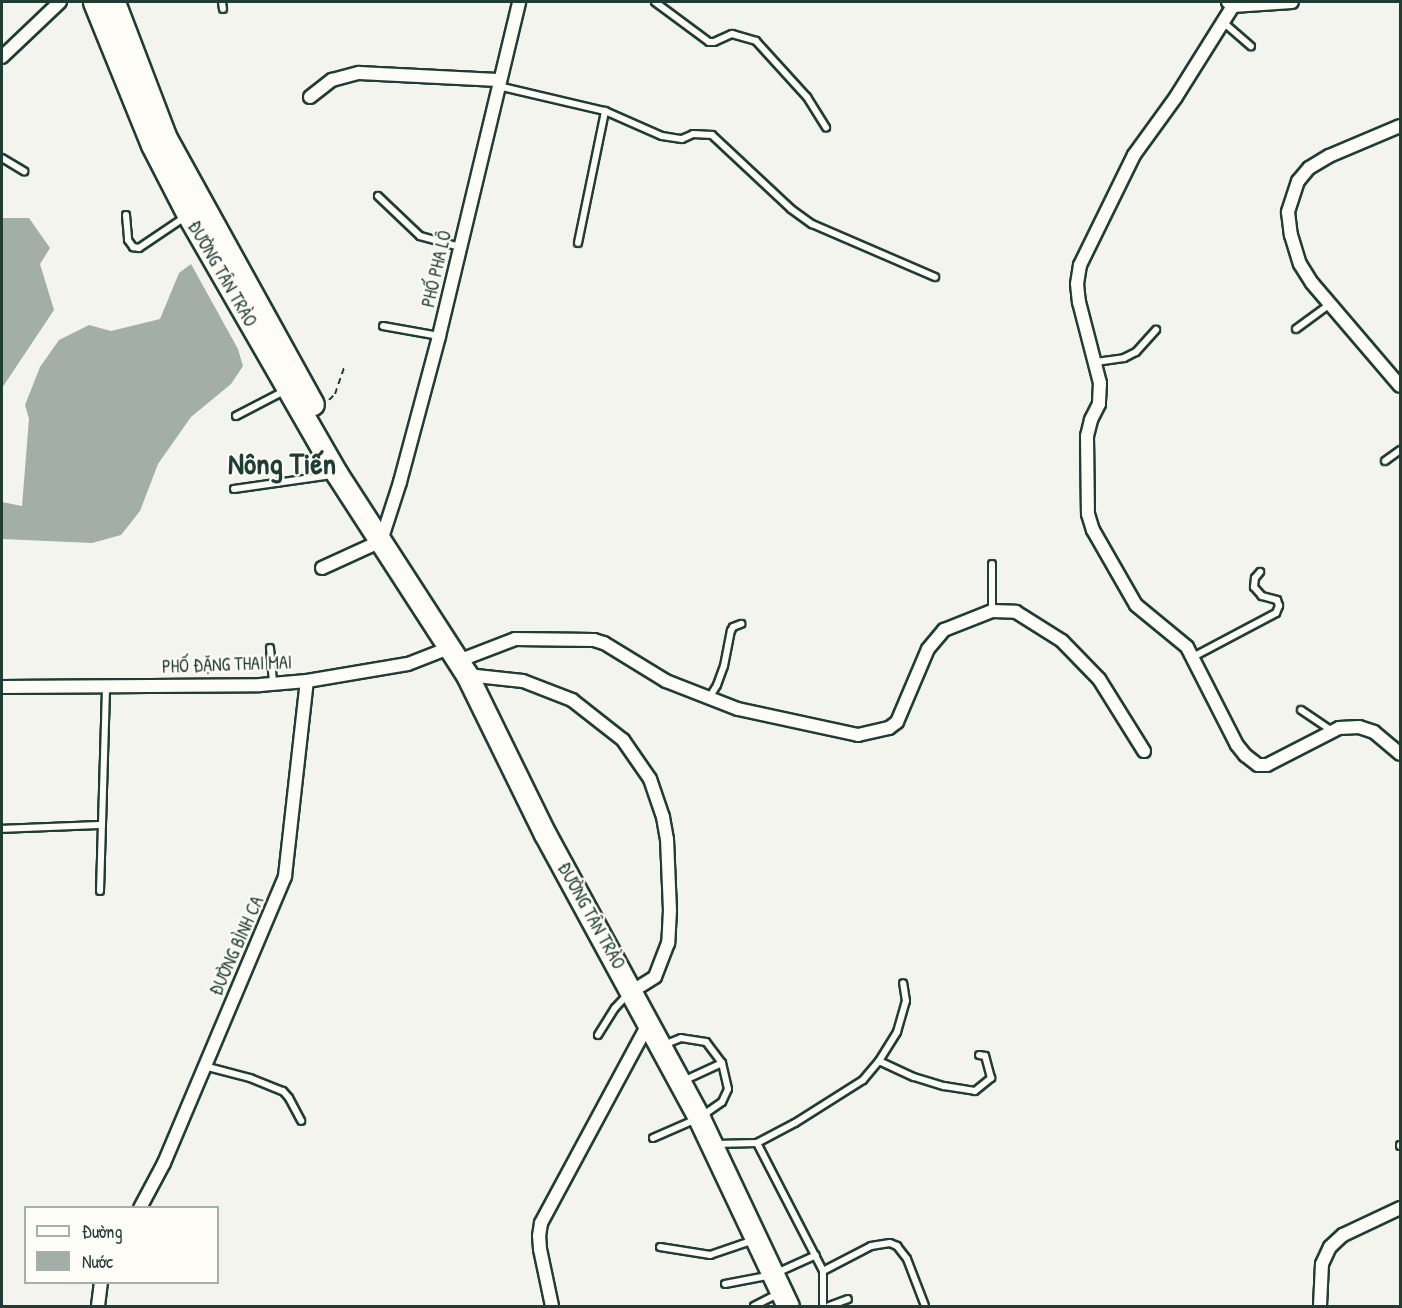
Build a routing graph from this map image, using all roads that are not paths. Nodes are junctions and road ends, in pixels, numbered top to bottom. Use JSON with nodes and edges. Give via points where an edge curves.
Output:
{"nodes":[{"id":1,"x":60,"y":2,"type":"edge"},
{"id":2,"x":94,"y":2,"type":"edge"},
{"id":3,"x":114,"y":2,"type":"edge"},
{"id":4,"x":519,"y":2,"type":"edge"},
{"id":5,"x":655,"y":2,"type":"edge"},
{"id":6,"x":1292,"y":2,"type":"edge"},
{"id":7,"x":1230,"y":4,"type":"edge"},
{"id":8,"x":1223,"y":22,"type":"junction"},
{"id":9,"x":1251,"y":46,"type":"dead end"},
{"id":10,"x":2,"y":57,"type":"edge"},
{"id":11,"x":498,"y":83,"type":"junction"},
{"id":12,"x":310,"y":97,"type":"dead end"},
{"id":13,"x":605,"y":111,"type":"junction"},
{"id":14,"x":1401,"y":126,"type":"edge"},
{"id":15,"x":826,"y":128,"type":"dead end"},
{"id":16,"x":2,"y":158,"type":"edge"},
{"id":17,"x":24,"y":171,"type":"dead end"},
{"id":18,"x":378,"y":196,"type":"dead end"},
{"id":19,"x":197,"y":213,"type":"junction"},
{"id":20,"x":126,"y":215,"type":"dead end"},
{"id":21,"x":578,"y":243,"type":"dead end"},
{"id":22,"x":460,"y":247,"type":"junction"},
{"id":23,"x":934,"y":277,"type":"dead end"},
{"id":24,"x":1330,"y":304,"type":"junction"},
{"id":25,"x":383,"y":326,"type":"dead end"},
{"id":26,"x":1296,"y":329,"type":"dead end"},
{"id":27,"x":1156,"y":330,"type":"dead end"},
{"id":28,"x":439,"y":336,"type":"junction"},
{"id":29,"x":1096,"y":362,"type":"junction"},
{"id":30,"x":1401,"y":386,"type":"edge"},
{"id":31,"x":288,"y":389,"type":"junction"},
{"id":32,"x":236,"y":416,"type":"dead end"},
{"id":33,"x":1401,"y":450,"type":"edge"},
{"id":34,"x":1385,"y":461,"type":"dead end"},
{"id":35,"x":337,"y":474,"type":"junction"},
{"id":36,"x":234,"y":489,"type":"dead end"},
{"id":37,"x":378,"y":538,"type":"junction"},
{"id":38,"x":992,"y":564,"type":"dead end"},
{"id":39,"x":322,"y":568,"type":"dead end"},
{"id":40,"x":1260,"y":573,"type":"dead end"},
{"id":41,"x":992,"y":611,"type":"junction"},
{"id":42,"x":741,"y":624,"type":"dead end"},
{"id":43,"x":270,"y":648,"type":"dead end"},
{"id":44,"x":1193,"y":657,"type":"junction"},
{"id":45,"x":458,"y":661,"type":"junction"},
{"id":46,"x":307,"y":681,"type":"junction"},
{"id":47,"x":273,"y":684,"type":"junction"},
{"id":48,"x":106,"y":686,"type":"junction"},
{"id":49,"x":2,"y":687,"type":"edge"},
{"id":50,"x":709,"y":698,"type":"junction"},
{"id":51,"x":1301,"y":710,"type":"dead end"},
{"id":52,"x":1332,"y":731,"type":"junction"},
{"id":53,"x":1144,"y":751,"type":"dead end"},
{"id":54,"x":1401,"y":754,"type":"edge"},
{"id":55,"x":102,"y":825,"type":"junction"},
{"id":56,"x":2,"y":829,"type":"edge"},
{"id":57,"x":100,"y":891,"type":"dead end"},
{"id":58,"x":903,"y":983,"type":"dead end"},
{"id":59,"x":633,"y":991,"type":"junction"},
{"id":60,"x":648,"y":1024,"type":"junction"},
{"id":61,"x":598,"y":1035,"type":"dead end"},
{"id":62,"x":660,"y":1046,"type":"junction"},
{"id":63,"x":979,"y":1055,"type":"dead end"},
{"id":64,"x":879,"y":1061,"type":"junction"},
{"id":65,"x":722,"y":1063,"type":"junction"},
{"id":66,"x":204,"y":1066,"type":"junction"},
{"id":67,"x":680,"y":1082,"type":"junction"},
{"id":68,"x":699,"y":1118,"type":"junction"},
{"id":69,"x":301,"y":1121,"type":"dead end"},
{"id":70,"x":653,"y":1138,"type":"dead end"},
{"id":71,"x":757,"y":1143,"type":"junction"},
{"id":72,"x":712,"y":1144,"type":"junction"},
{"id":73,"x":141,"y":1206,"type":"edge"},
{"id":74,"x":1401,"y":1208,"type":"edge"},
{"id":75,"x":755,"y":1239,"type":"junction"},
{"id":76,"x":660,"y":1247,"type":"dead end"},
{"id":77,"x":816,"y":1255,"type":"junction"},
{"id":78,"x":823,"y":1271,"type":"junction"},
{"id":79,"x":101,"y":1284,"type":"edge"},
{"id":80,"x":725,"y":1284,"type":"dead end"},
{"id":81,"x":780,"y":1291,"type":"edge"},
{"id":82,"x":848,"y":1299,"type":"dead end"},
{"id":83,"x":98,"y":1306,"type":"edge"},
{"id":84,"x":552,"y":1306,"type":"edge"},
{"id":85,"x":754,"y":1306,"type":"edge"},
{"id":86,"x":823,"y":1306,"type":"edge"},
{"id":87,"x":829,"y":1306,"type":"edge"},
{"id":88,"x":926,"y":1306,"type":"edge"},
{"id":89,"x":1320,"y":1306,"type":"edge"}],
"edges":[{"from":1,"to":10,"type":"street"},
{"from":2,"to":19,"type":"highway","name":"ĐƯỜNG TÂN TRÀO","via":[[152,145]]},
{"from":3,"to":19,"type":"highway","name":"ĐƯỜNG TÂN TRÀO"},
{"from":4,"to":11,"type":"street","name":"PHỐ PHA LÔ"},
{"from":5,"to":15,"type":"lane","via":[[709,42],[732,34],[756,42],[807,97]]},
{"from":6,"to":7,"type":"street"},
{"from":7,"to":8,"type":"street"},
{"from":8,"to":9,"type":"lane"},
{"from":8,"to":29,"type":"street","via":[[1176,98],[1134,155],[1080,265],[1079,302]]},
{"from":11,"to":12,"type":"street","via":[[358,73],[332,80]]},
{"from":11,"to":13,"type":"lane"},
{"from":11,"to":22,"type":"street","name":"PHỐ PHA LÔ"},
{"from":13,"to":21,"type":"lane"},
{"from":13,"to":23,"type":"lane","via":[[662,136],[682,139],[704,133],[712,135],[812,224]]},
{"from":14,"to":24,"type":"street","via":[[1329,156],[1298,181],[1288,212],[1291,235],[1300,264]]},
{"from":16,"to":17,"type":"lane"},
{"from":18,"to":22,"type":"lane","via":[[420,236]]},
{"from":19,"to":20,"type":"lane","via":[[139,248],[128,240]]},
{"from":19,"to":31,"type":"highway","name":"ĐƯỜNG TÂN TRÀO"},
{"from":19,"to":37,"type":"highway","name":"ĐƯỜNG TÂN TRÀO","via":[[316,409],[357,483]]},
{"from":22,"to":28,"type":"street","name":"PHỐ PHA LÔ"},
{"from":24,"to":26,"type":"lane"},
{"from":24,"to":30,"type":"street"},
{"from":25,"to":28,"type":"lane"},
{"from":27,"to":29,"type":"lane","via":[[1136,352]]},
{"from":28,"to":37,"type":"street","name":"PHỐ PHA LÔ","via":[[400,482]]},
{"from":29,"to":44,"type":"street","via":[[1099,404],[1088,436],[1086,486],[1093,530],[1136,605],[1187,647]]},
{"from":31,"to":32,"type":"lane"},
{"from":31,"to":35,"type":"highway","name":"ĐƯỜNG TÂN TRÀO"},
{"from":33,"to":34,"type":"lane"},
{"from":35,"to":36,"type":"lane"},
{"from":35,"to":37,"type":"highway","name":"ĐƯỜNG TÂN TRÀO"},
{"from":37,"to":39,"type":"street"},
{"from":37,"to":45,"type":"highway","name":"ĐƯỜNG TÂN TRÀO"},
{"from":38,"to":41,"type":"lane"},
{"from":40,"to":44,"type":"lane","via":[[1254,587],[1262,596],[1277,600],[1276,613]]},
{"from":41,"to":50,"type":"street","name":"PHỐ ĐẶNG THAI MAI","via":[[944,630],[934,641],[897,722],[890,728],[858,735],[738,709]]},
{"from":41,"to":53,"type":"street","via":[[1016,612],[1062,641],[1108,690]]},
{"from":42,"to":50,"type":"lane","via":[[730,631],[724,666]]},
{"from":43,"to":47,"type":"lane"},
{"from":44,"to":52,"type":"street","via":[[1237,745],[1258,765],[1275,763]]},
{"from":45,"to":46,"type":"street","name":"PHỐ ĐẶNG THAI MAI","via":[[408,664]]},
{"from":45,"to":50,"type":"street","name":"PHỐ ĐẶNG THAI MAI","via":[[515,639],[594,640],[666,681]]},
{"from":45,"to":59,"type":"highway","name":"ĐƯỜNG TÂN TRÀO","via":[[545,834]]},
{"from":45,"to":59,"type":"street","via":[[572,700],[624,740],[650,779],[668,839],[668,943],[656,977]]},
{"from":46,"to":47,"type":"street","name":"PHỐ ĐẶNG THAI MAI"},
{"from":46,"to":66,"type":"street","name":"ĐƯỜNG BÌNH CA","via":[[285,876]]},
{"from":47,"to":48,"type":"street","name":"PHỐ ĐẶNG THAI MAI"},
{"from":48,"to":49,"type":"street","name":"PHỐ ĐẶNG THAI MAI"},
{"from":48,"to":55,"type":"lane"},
{"from":51,"to":52,"type":"lane"},
{"from":52,"to":54,"type":"street","via":[[1359,727],[1374,732]]},
{"from":55,"to":56,"type":"lane"},
{"from":55,"to":57,"type":"lane"},
{"from":58,"to":64,"type":"lane","via":[[906,1001],[897,1032]]},
{"from":59,"to":60,"type":"highway","name":"ĐƯỜNG TÂN TRÀO"},
{"from":59,"to":61,"type":"lane","via":[[615,1008]]},
{"from":60,"to":62,"type":"highway","name":"ĐƯỜNG TÂN TRÀO"},
{"from":60,"to":84,"type":"street","via":[[541,1223],[540,1249]]},
{"from":62,"to":65,"type":"lane","via":[[681,1038],[706,1042]]},
{"from":62,"to":67,"type":"highway","name":"ĐƯỜNG TÂN TRÀO"},
{"from":63,"to":64,"type":"lane","via":[[985,1056],[991,1078],[975,1090],[944,1086]]},
{"from":64,"to":71,"type":"lane","via":[[863,1080]]},
{"from":65,"to":67,"type":"lane"},
{"from":65,"to":68,"type":"lane","via":[[728,1089],[722,1102]]},
{"from":66,"to":69,"type":"lane","via":[[283,1092]]},
{"from":66,"to":73,"type":"street","name":"ĐƯỜNG BÌNH CA"},
{"from":67,"to":68,"type":"highway","name":"ĐƯỜNG TÂN TRÀO"},
{"from":68,"to":70,"type":"lane"},
{"from":68,"to":72,"type":"highway","name":"ĐƯỜNG TÂN TRÀO"},
{"from":71,"to":72,"type":"lane"},
{"from":71,"to":77,"type":"lane"},
{"from":72,"to":75,"type":"highway","name":"ĐƯỜNG TÂN TRÀO"},
{"from":74,"to":89,"type":"street","via":[[1343,1235],[1330,1247],[1322,1264]]},
{"from":75,"to":76,"type":"lane","via":[[710,1255]]},
{"from":75,"to":81,"type":"highway","name":"ĐƯỜNG TÂN TRÀO"},
{"from":77,"to":78,"type":"lane"},
{"from":77,"to":81,"type":"lane"},
{"from":78,"to":86,"type":"lane"},
{"from":78,"to":88,"type":"lane","via":[[871,1246],[890,1243],[907,1259]]},
{"from":79,"to":83,"type":"street"},
{"from":80,"to":81,"type":"lane"},
{"from":81,"to":85,"type":"lane"},
{"from":82,"to":87,"type":"lane"}]}
